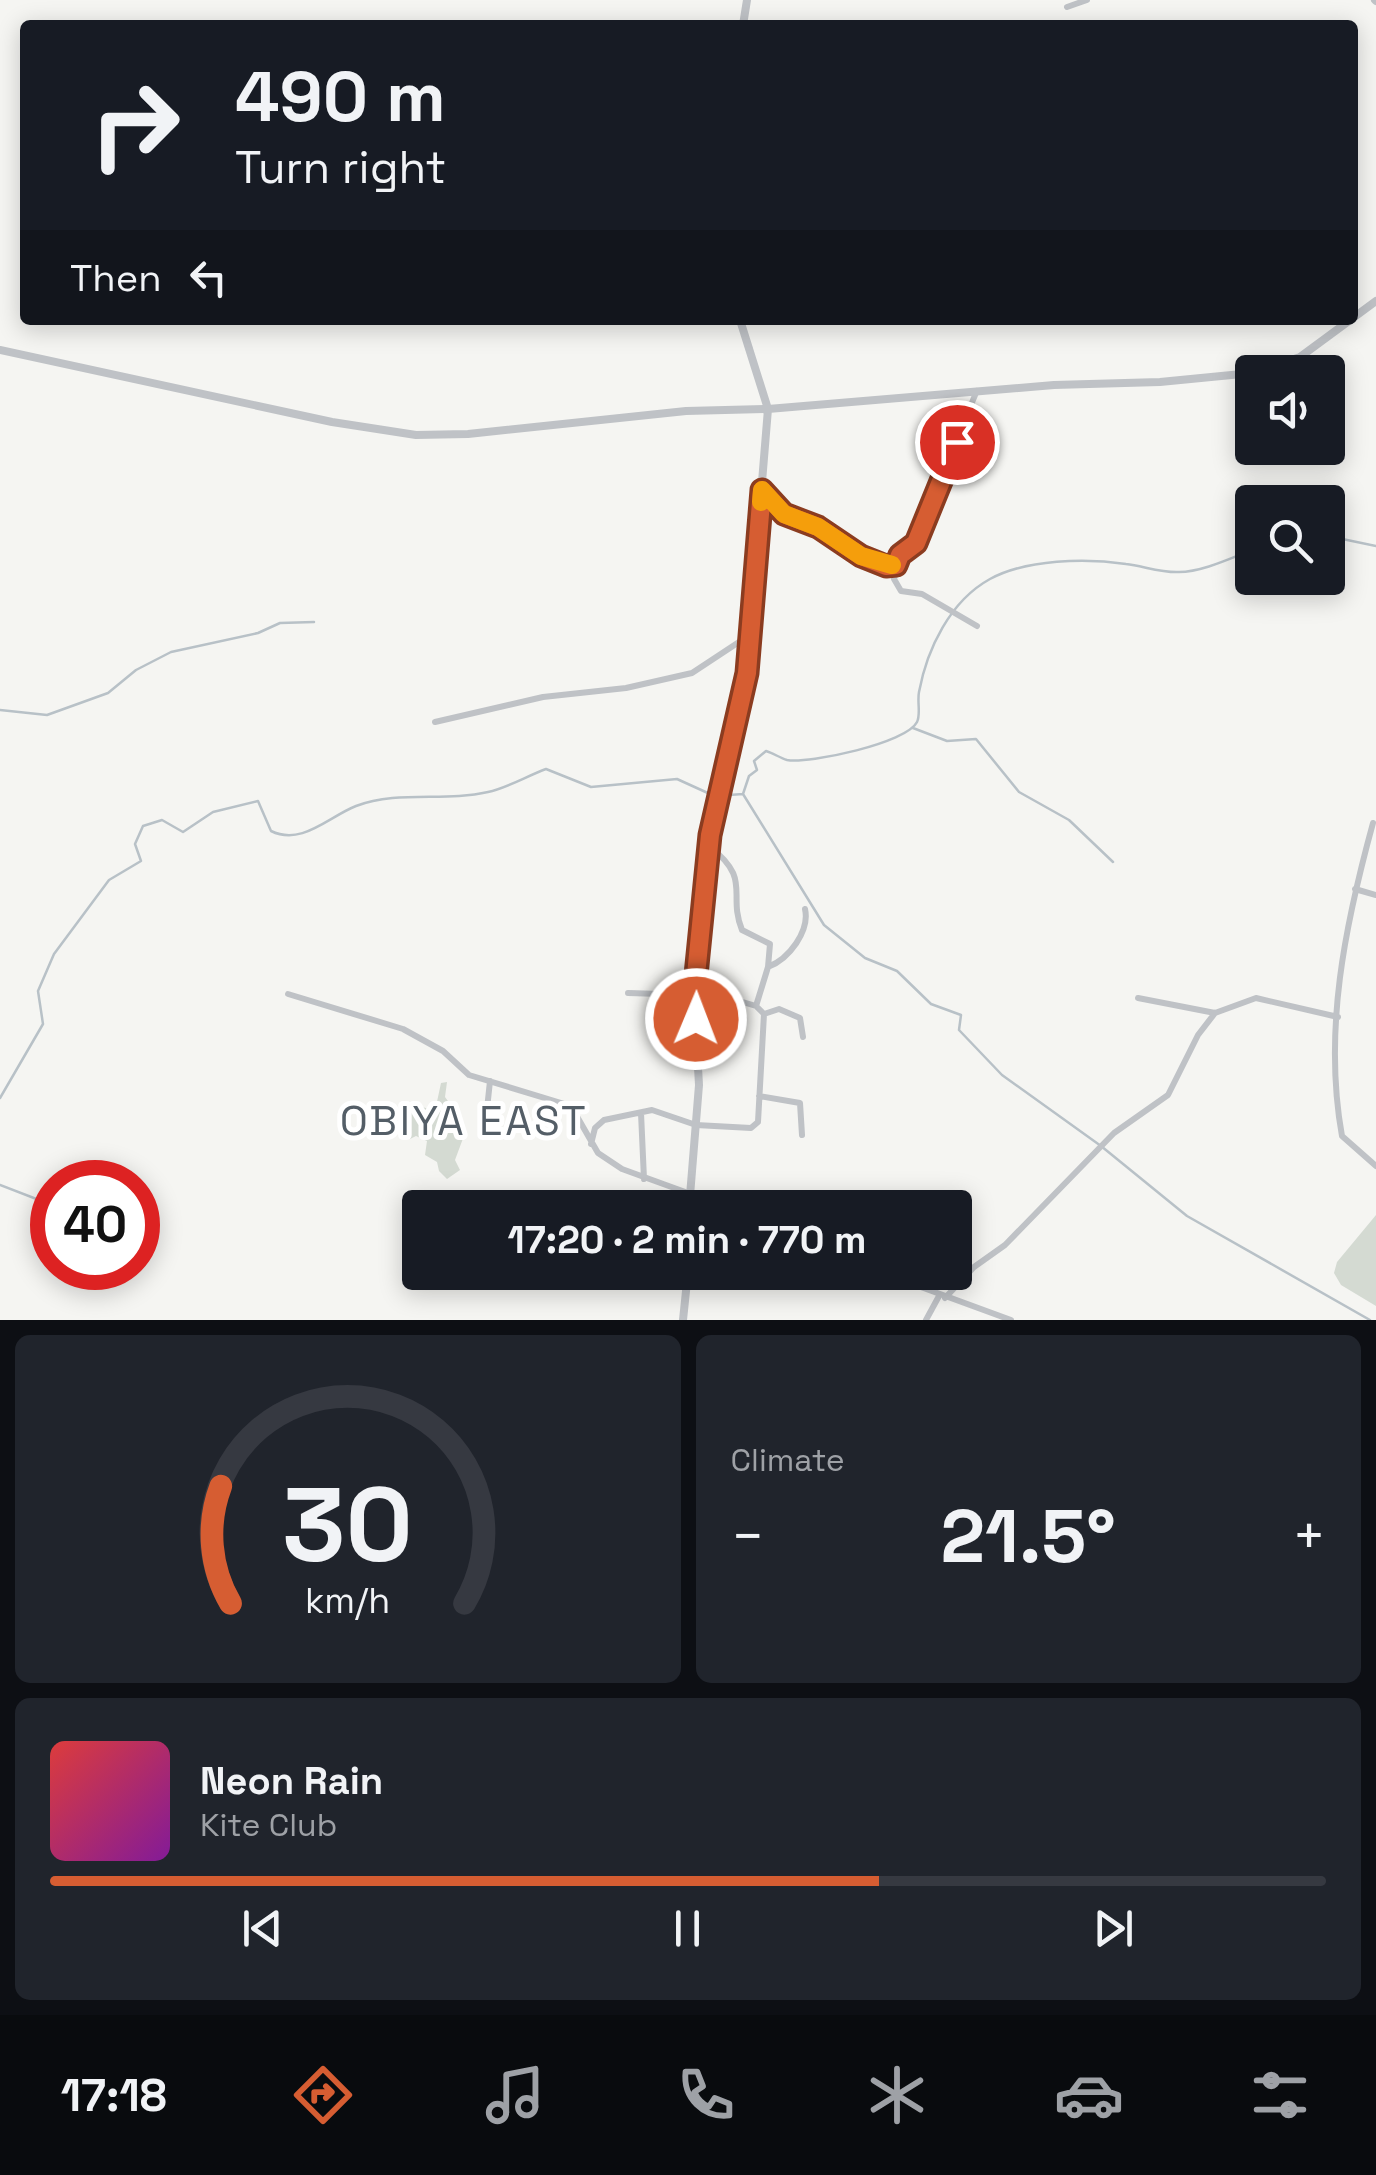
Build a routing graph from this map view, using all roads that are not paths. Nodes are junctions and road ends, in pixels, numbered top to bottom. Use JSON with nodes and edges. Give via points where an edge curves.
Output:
{"nodes":[{"id":1,"x":1087,"y":0,"type":"edge"},
{"id":2,"x":1066,"y":7,"type":"dead end"},
{"id":3,"x":742,"y":325,"type":"edge"},
{"id":4,"x":1343,"y":325,"type":"edge"},
{"id":5,"x":0,"y":350,"type":"edge"},
{"id":6,"x":1303,"y":355,"type":"edge"},
{"id":7,"x":1235,"y":374,"type":"edge"},
{"id":8,"x":977,"y":391,"type":"junction"},
{"id":9,"x":768,"y":409,"type":"junction"},
{"id":10,"x":954,"y":453,"type":"junction"},
{"id":11,"x":981,"y":461,"type":"dead end"},
{"id":12,"x":762,"y":490,"type":"junction"},
{"id":13,"x":896,"y":565,"type":"junction"},
{"id":14,"x":886,"y":566,"type":"junction"},
{"id":15,"x":894,"y":579,"type":"junction"},
{"id":16,"x":977,"y":626,"type":"dead end"},
{"id":17,"x":751,"y":640,"type":"junction"},
{"id":18,"x":435,"y":722,"type":"dead end"},
{"id":19,"x":1372,"y":823,"type":"dead end"},
{"id":20,"x":709,"y":846,"type":"junction"},
{"id":21,"x":1355,"y":889,"type":"junction"},
{"id":22,"x":1376,"y":895,"type":"edge"},
{"id":23,"x":805,"y":909,"type":"dead end"},
{"id":24,"x":768,"y":967,"type":"junction"},
{"id":25,"x":695,"y":991,"type":"junction"},
{"id":26,"x":628,"y":993,"type":"dead end"},
{"id":27,"x":288,"y":994,"type":"dead end"},
{"id":28,"x":1138,"y":998,"type":"dead end"},
{"id":29,"x":756,"y":1006,"type":"junction"},
{"id":30,"x":1215,"y":1013,"type":"junction"},
{"id":31,"x":764,"y":1014,"type":"junction"},
{"id":32,"x":1338,"y":1017,"type":"junction"},
{"id":33,"x":804,"y":1037,"type":"dead end"},
{"id":34,"x":490,"y":1081,"type":"junction"},
{"id":35,"x":759,"y":1096,"type":"junction"},
{"id":36,"x":641,"y":1113,"type":"junction"},
{"id":37,"x":696,"y":1125,"type":"junction"},
{"id":38,"x":802,"y":1134,"type":"dead end"},
{"id":39,"x":484,"y":1137,"type":"dead end"},
{"id":40,"x":591,"y":1144,"type":"junction"},
{"id":41,"x":1376,"y":1166,"type":"edge"},
{"id":42,"x":644,"y":1179,"type":"junction"},
{"id":43,"x":679,"y":1190,"type":"edge"},
{"id":44,"x":688,"y":1190,"type":"edge"},
{"id":45,"x":686,"y":1290,"type":"edge"},
{"id":46,"x":926,"y":1290,"type":"edge"},
{"id":47,"x":942,"y":1296,"type":"junction"},
{"id":48,"x":683,"y":1320,"type":"edge"},
{"id":49,"x":926,"y":1320,"type":"edge"},
{"id":50,"x":1010,"y":1320,"type":"edge"}],
"edges":[{"from":1,"to":2,"type":"street"},
{"from":3,"to":9,"type":"street"},
{"from":4,"to":6,"type":"street"},
{"from":5,"to":9,"type":"street","via":[[416,435]]},
{"from":7,"to":8,"type":"street"},
{"from":8,"to":9,"type":"street"},
{"from":8,"to":10,"type":"street"},
{"from":9,"to":12,"type":"street"},
{"from":10,"to":11,"type":"street"},
{"from":10,"to":13,"type":"street","via":[[916,543]]},
{"from":12,"to":14,"type":"street","via":[[784,514]]},
{"from":12,"to":17,"type":"street"},
{"from":13,"to":14,"type":"street"},
{"from":13,"to":15,"type":"street"},
{"from":14,"to":15,"type":"street"},
{"from":15,"to":16,"type":"street","via":[[901,591],[922,594]]},
{"from":17,"to":18,"type":"street","via":[[692,673]]},
{"from":17,"to":20,"type":"street"},
{"from":19,"to":21,"type":"street"},
{"from":20,"to":24,"type":"street","via":[[738,879],[742,930],[770,944]]},
{"from":20,"to":25,"type":"street"},
{"from":21,"to":22,"type":"street"},
{"from":21,"to":32,"type":"street"},
{"from":23,"to":24,"type":"street","via":[[793,948]]},
{"from":24,"to":29,"type":"street"},
{"from":25,"to":26,"type":"street"},
{"from":25,"to":29,"type":"street"},
{"from":25,"to":37,"type":"street"},
{"from":27,"to":34,"type":"street","via":[[403,1028],[443,1051],[460,1070]]},
{"from":28,"to":30,"type":"street"},
{"from":29,"to":31,"type":"street"},
{"from":30,"to":32,"type":"street","via":[[1256,998]]},
{"from":30,"to":47,"type":"street","via":[[1168,1094],[1114,1134],[1005,1245]]},
{"from":31,"to":33,"type":"street","via":[[779,1009],[800,1018]]},
{"from":31,"to":35,"type":"street"},
{"from":32,"to":41,"type":"street","via":[[1342,1136]]},
{"from":34,"to":39,"type":"street"},
{"from":34,"to":40,"type":"street","via":[[571,1106]]},
{"from":35,"to":37,"type":"street","via":[[758,1122],[751,1128]]},
{"from":35,"to":38,"type":"street","via":[[800,1103]]},
{"from":36,"to":37,"type":"street","via":[[661,1111]]},
{"from":36,"to":40,"type":"street","via":[[604,1120]]},
{"from":36,"to":42,"type":"street"},
{"from":37,"to":44,"type":"street"},
{"from":40,"to":42,"type":"street"},
{"from":42,"to":43,"type":"street"},
{"from":45,"to":48,"type":"street"},
{"from":46,"to":47,"type":"street"},
{"from":47,"to":49,"type":"street"},
{"from":47,"to":50,"type":"street"}]}
